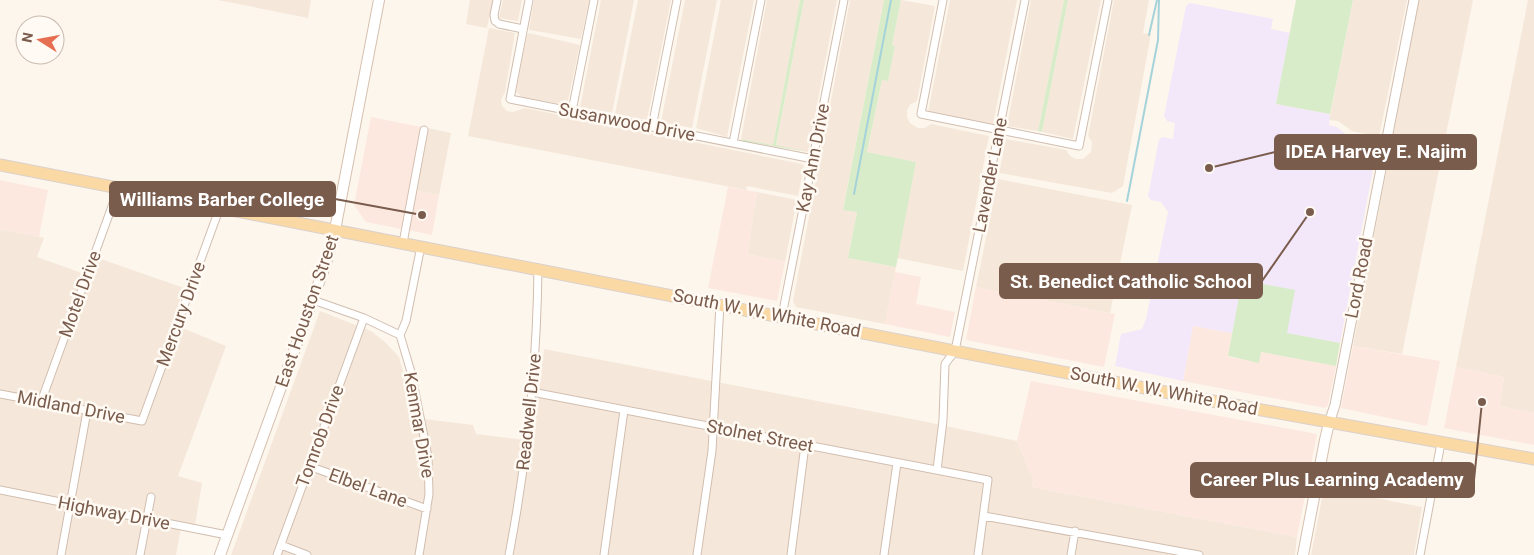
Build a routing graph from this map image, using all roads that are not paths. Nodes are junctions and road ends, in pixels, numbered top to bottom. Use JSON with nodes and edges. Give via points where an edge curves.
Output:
{"nodes":[{"id":1,"x":379,"y":0,"type":"edge"},
{"id":2,"x":497,"y":0,"type":"edge"},
{"id":3,"x":529,"y":0,"type":"edge"},
{"id":4,"x":594,"y":0,"type":"edge"},
{"id":5,"x":677,"y":0,"type":"edge"},
{"id":6,"x":761,"y":0,"type":"edge"},
{"id":7,"x":844,"y":0,"type":"edge"},
{"id":8,"x":942,"y":0,"type":"edge"},
{"id":9,"x":1025,"y":0,"type":"edge"},
{"id":10,"x":1108,"y":0,"type":"edge"},
{"id":11,"x":1414,"y":0,"type":"edge"},
{"id":12,"x":524,"y":30,"type":"junction"},
{"id":13,"x":572,"y":111,"type":"junction"},
{"id":14,"x":652,"y":127,"type":"junction"},
{"id":15,"x":424,"y":130,"type":"dead end"},
{"id":16,"x":999,"y":130,"type":"junction"},
{"id":17,"x":733,"y":143,"type":"junction"},
{"id":18,"x":813,"y":159,"type":"junction"},
{"id":19,"x":0,"y":165,"type":"edge"},
{"id":20,"x":119,"y":187,"type":"junction"},
{"id":21,"x":220,"y":207,"type":"junction"},
{"id":22,"x":335,"y":230,"type":"junction"},
{"id":23,"x":403,"y":243,"type":"junction"},
{"id":24,"x":421,"y":246,"type":"junction"},
{"id":25,"x":538,"y":268,"type":"junction"},
{"id":26,"x":314,"y":300,"type":"junction"},
{"id":27,"x":720,"y":304,"type":"junction"},
{"id":28,"x":782,"y":316,"type":"junction"},
{"id":29,"x":364,"y":318,"type":"junction"},
{"id":30,"x":400,"y":335,"type":"junction"},
{"id":31,"x":955,"y":350,"type":"junction"},
{"id":32,"x":532,"y":392,"type":"junction"},
{"id":33,"x":0,"y":394,"type":"edge"},
{"id":34,"x":41,"y":402,"type":"junction"},
{"id":35,"x":624,"y":410,"type":"junction"},
{"id":36,"x":87,"y":411,"type":"junction"},
{"id":37,"x":142,"y":421,"type":"joint"},
{"id":38,"x":1329,"y":423,"type":"junction"},
{"id":39,"x":714,"y":427,"type":"junction"},
{"id":40,"x":1441,"y":443,"type":"junction"},
{"id":41,"x":805,"y":445,"type":"junction"},
{"id":42,"x":1534,"y":459,"type":"edge"},
{"id":43,"x":897,"y":463,"type":"junction"},
{"id":44,"x":309,"y":466,"type":"junction"},
{"id":45,"x":937,"y":470,"type":"junction"},
{"id":46,"x":0,"y":490,"type":"edge"},
{"id":47,"x":151,"y":497,"type":"dead end"},
{"id":48,"x":70,"y":504,"type":"junction"},
{"id":49,"x":427,"y":509,"type":"junction"},
{"id":50,"x":984,"y":516,"type":"junction"},
{"id":51,"x":146,"y":519,"type":"junction"},
{"id":52,"x":1075,"y":532,"type":"junction"},
{"id":53,"x":228,"y":535,"type":"junction"},
{"id":54,"x":281,"y":545,"type":"junction"},
{"id":55,"x":1165,"y":552,"type":"edge"},
{"id":56,"x":61,"y":555,"type":"edge"},
{"id":57,"x":140,"y":555,"type":"edge"},
{"id":58,"x":220,"y":555,"type":"edge"},
{"id":59,"x":277,"y":555,"type":"edge"},
{"id":60,"x":307,"y":555,"type":"edge"},
{"id":61,"x":419,"y":555,"type":"edge"},
{"id":62,"x":509,"y":555,"type":"edge"},
{"id":63,"x":604,"y":555,"type":"edge"},
{"id":64,"x":697,"y":555,"type":"edge"},
{"id":65,"x":791,"y":555,"type":"edge"},
{"id":66,"x":884,"y":555,"type":"edge"},
{"id":67,"x":978,"y":555,"type":"edge"},
{"id":68,"x":1071,"y":555,"type":"edge"},
{"id":69,"x":1199,"y":555,"type":"edge"},
{"id":70,"x":1303,"y":555,"type":"edge"},
{"id":71,"x":1420,"y":555,"type":"edge"}],
"edges":[{"from":1,"to":22,"type":"main road","name":"East Houston Street"},
{"from":2,"to":12,"type":"street","via":[[495,20]]},
{"from":3,"to":12,"type":"street","name":"Susanwood Drive"},
{"from":4,"to":13,"type":"street"},
{"from":5,"to":14,"type":"street"},
{"from":6,"to":17,"type":"street"},
{"from":7,"to":18,"type":"street","name":"Kay Ann Drive"},
{"from":8,"to":16,"type":"street","via":[[921,114]]},
{"from":9,"to":16,"type":"street","name":"Lavender Lane"},
{"from":10,"to":16,"type":"street","via":[[1079,146]]},
{"from":11,"to":38,"type":"street","name":"Lord Road"},
{"from":12,"to":13,"type":"street","name":"Susanwood Drive","via":[[510,99]]},
{"from":13,"to":14,"type":"street","name":"Susanwood Drive"},
{"from":14,"to":17,"type":"street","name":"Susanwood Drive"},
{"from":15,"to":23,"type":"street"},
{"from":16,"to":31,"type":"street","name":"Lavender Lane"},
{"from":17,"to":18,"type":"street","name":"Susanwood Drive"},
{"from":18,"to":28,"type":"street","name":"Kay Ann Drive"},
{"from":19,"to":20,"type":"main road","name":"South W. W. White Road"},
{"from":20,"to":21,"type":"main road","name":"South W. W. White Road"},
{"from":20,"to":34,"type":"street","name":"Motel Drive"},
{"from":21,"to":22,"type":"main road","name":"South W. W. White Road"},
{"from":21,"to":37,"type":"street","name":"Mercury Drive"},
{"from":22,"to":23,"type":"main road","name":"South W. W. White Road"},
{"from":22,"to":26,"type":"main road","name":"East Houston Street"},
{"from":23,"to":24,"type":"main road","name":"South W. W. White Road"},
{"from":24,"to":25,"type":"main road","name":"South W. W. White Road"},
{"from":24,"to":30,"type":"street","via":[[406,321]]},
{"from":25,"to":27,"type":"main road","name":"South W. W. White Road"},
{"from":25,"to":32,"type":"street","name":"Readwell Drive","via":[[538,323]]},
{"from":26,"to":29,"type":"street"},
{"from":26,"to":53,"type":"main road","name":"East Houston Street"},
{"from":27,"to":28,"type":"main road","name":"South W. W. White Road"},
{"from":27,"to":39,"type":"street"},
{"from":28,"to":31,"type":"main road","name":"South W. W. White Road"},
{"from":29,"to":30,"type":"street"},
{"from":29,"to":44,"type":"street","name":"Tomrob Drive"},
{"from":30,"to":49,"type":"street","name":"Kenmar Drive","via":[[428,457]]},
{"from":31,"to":38,"type":"main road","name":"South W. W. White Road"},
{"from":31,"to":45,"type":"street","name":"Lavender Lane","via":[[945,364]]},
{"from":32,"to":35,"type":"street","name":"Stolnet Street"},
{"from":32,"to":62,"type":"street","name":"Readwell Drive","via":[[522,484]]},
{"from":33,"to":34,"type":"street","name":"Midland Drive"},
{"from":34,"to":36,"type":"street","name":"Midland Drive"},
{"from":35,"to":39,"type":"street","name":"Stolnet Street"},
{"from":35,"to":63,"type":"street"},
{"from":36,"to":37,"type":"street","name":"Midland Drive"},
{"from":36,"to":48,"type":"street"},
{"from":38,"to":40,"type":"main road","name":"South W. W. White Road"},
{"from":38,"to":70,"type":"main road","name":"Lord Road"},
{"from":39,"to":41,"type":"street","name":"Stolnet Street"},
{"from":39,"to":64,"type":"street"},
{"from":40,"to":42,"type":"main road","name":"South W. W. White Road"},
{"from":40,"to":71,"type":"street"},
{"from":41,"to":43,"type":"street","name":"Stolnet Street"},
{"from":41,"to":65,"type":"street"},
{"from":43,"to":45,"type":"street","name":"Stolnet Street"},
{"from":43,"to":66,"type":"street"},
{"from":44,"to":49,"type":"street","name":"Elbel Lane"},
{"from":44,"to":54,"type":"street","name":"Tomrob Drive"},
{"from":45,"to":50,"type":"street","name":"Stolnet Street","via":[[988,480]]},
{"from":46,"to":48,"type":"street","name":"Highway Drive"},
{"from":47,"to":51,"type":"street"},
{"from":48,"to":51,"type":"street","name":"Highway Drive"},
{"from":48,"to":56,"type":"street"},
{"from":49,"to":61,"type":"street","name":"Kenmar Drive"},
{"from":50,"to":52,"type":"street"},
{"from":50,"to":67,"type":"street"},
{"from":51,"to":53,"type":"street","name":"Highway Drive"},
{"from":51,"to":57,"type":"street"},
{"from":52,"to":55,"type":"street"},
{"from":52,"to":68,"type":"street"},
{"from":53,"to":58,"type":"main road","name":"East Houston Street"},
{"from":54,"to":59,"type":"street","name":"Tomrob Drive"},
{"from":54,"to":60,"type":"street"},
{"from":55,"to":69,"type":"street"}]}
